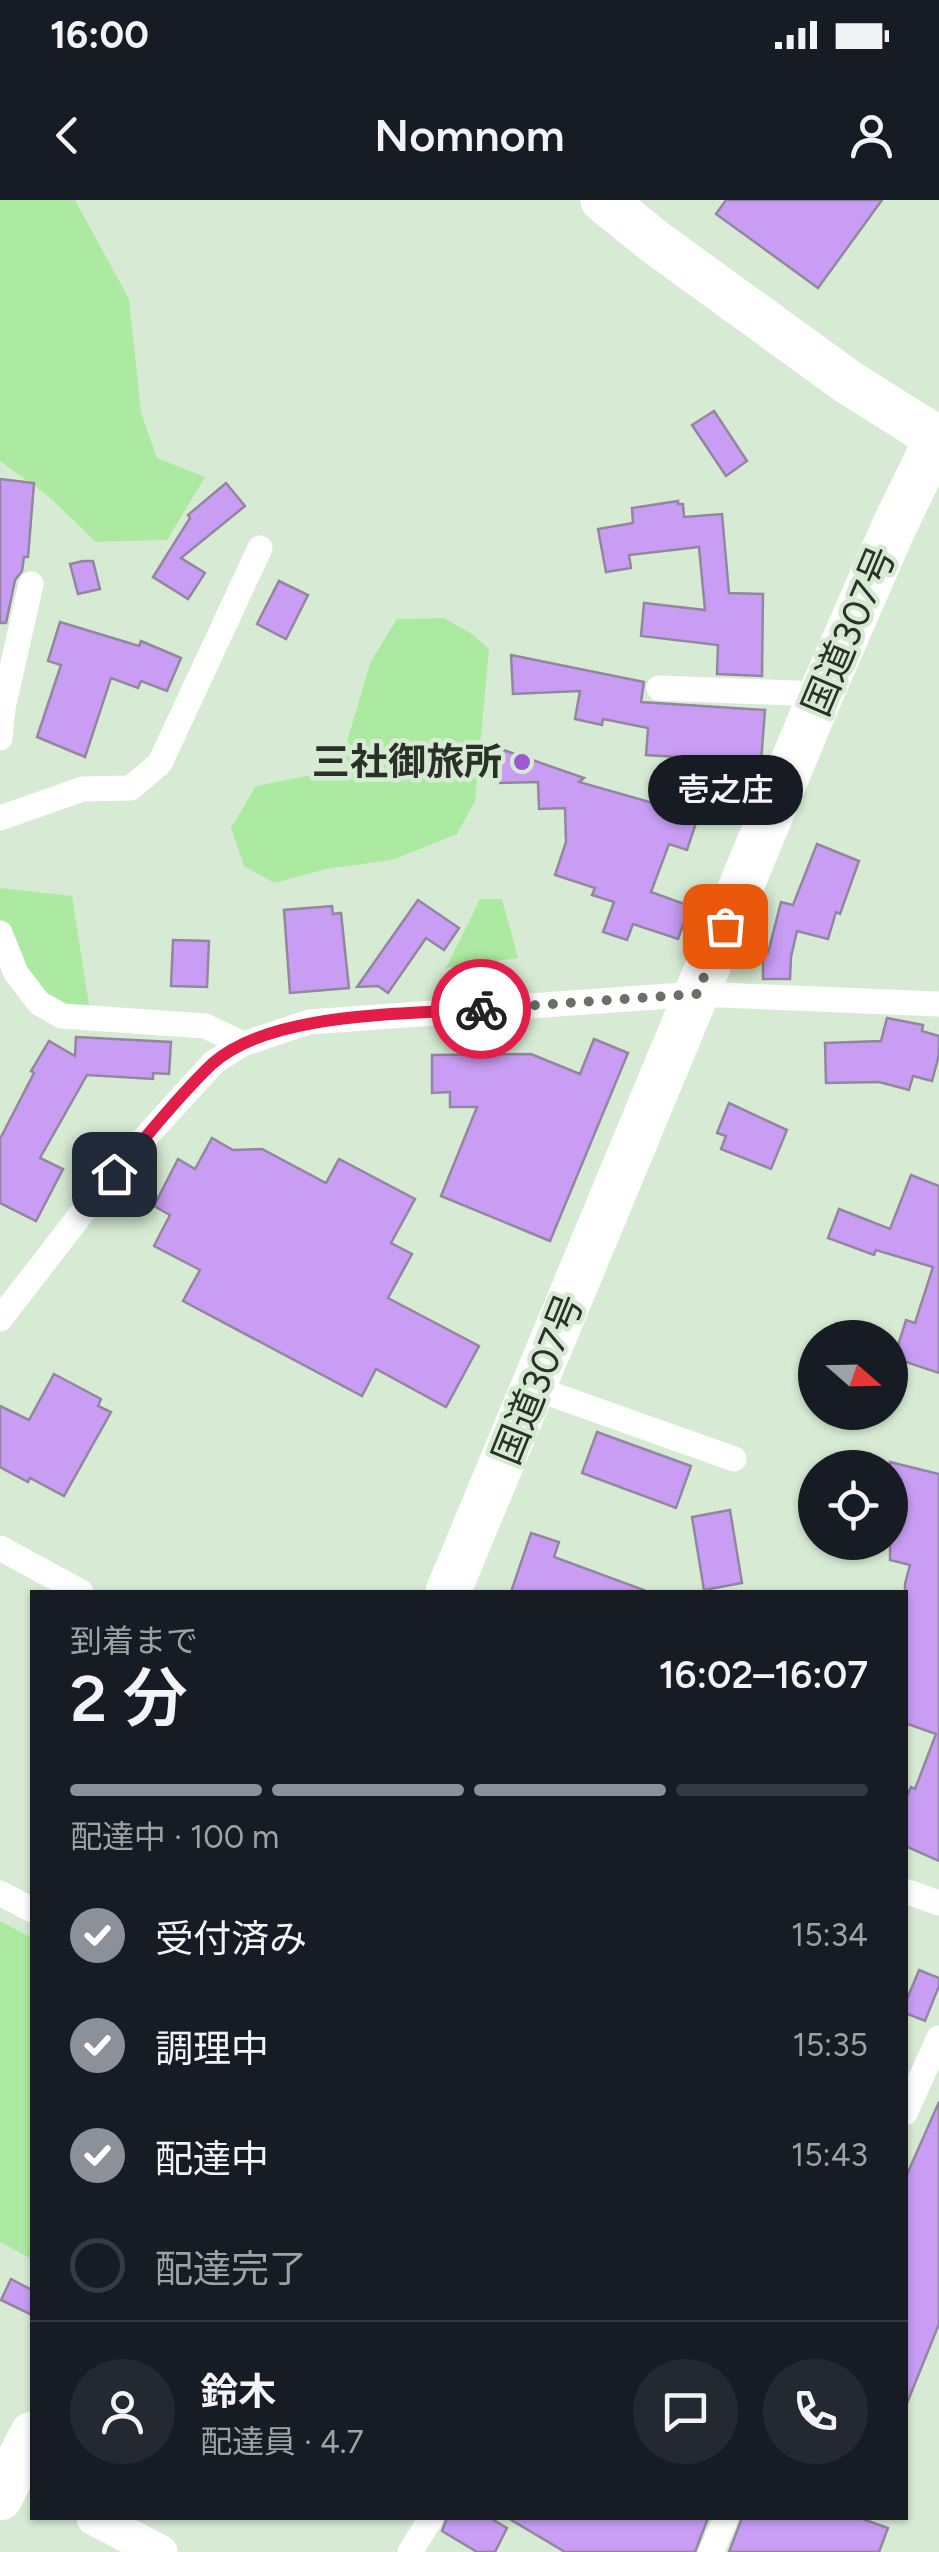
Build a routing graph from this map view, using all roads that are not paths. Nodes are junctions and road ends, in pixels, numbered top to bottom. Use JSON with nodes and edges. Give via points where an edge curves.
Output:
{"nodes":[{"id":1,"x":603,"y":200,"type":"edge"},
{"id":2,"x":260,"y":548,"type":"dead end"},
{"id":3,"x":31,"y":584,"type":"dead end"},
{"id":4,"x":659,"y":688,"type":"dead end"},
{"id":5,"x":821,"y":694,"type":"junction"},
{"id":6,"x":0,"y":738,"type":"edge"},
{"id":7,"x":0,"y":818,"type":"edge"},
{"id":8,"x":0,"y":933,"type":"edge"},
{"id":9,"x":697,"y":994,"type":"junction"},
{"id":10,"x":939,"y":1004,"type":"edge"},
{"id":11,"x":243,"y":1044,"type":"junction"},
{"id":12,"x":0,"y":1319,"type":"edge"},
{"id":13,"x":534,"y":1388,"type":"junction"},
{"id":14,"x":734,"y":1458,"type":"dead end"},
{"id":15,"x":0,"y":1548,"type":"edge"},
{"id":16,"x":77,"y":1590,"type":"edge"},
{"id":17,"x":449,"y":1590,"type":"edge"},
{"id":18,"x":908,"y":1892,"type":"edge"},
{"id":19,"x":0,"y":1893,"type":"edge"},
{"id":20,"x":939,"y":1904,"type":"edge"},
{"id":21,"x":30,"y":1909,"type":"edge"},
{"id":22,"x":939,"y":2038,"type":"edge"},
{"id":23,"x":908,"y":2106,"type":"edge"},
{"id":24,"x":30,"y":2439,"type":"edge"},
{"id":25,"x":11,"y":2482,"type":"edge"},
{"id":26,"x":98,"y":2520,"type":"edge"},
{"id":27,"x":430,"y":2520,"type":"edge"},
{"id":28,"x":725,"y":2520,"type":"edge"},
{"id":29,"x":160,"y":2552,"type":"edge"},
{"id":30,"x":410,"y":2552,"type":"edge"},
{"id":31,"x":711,"y":2552,"type":"edge"}],
"edges":[{"from":1,"to":5,"type":"highway","name":"国道307号","via":[[848,382],[937,438]]},
{"from":2,"to":7,"type":"street","via":[[160,762],[131,788],[83,788]]},
{"from":3,"to":6,"type":"street"},
{"from":4,"to":5,"type":"street"},
{"from":5,"to":9,"type":"highway","name":"国道307号"},
{"from":8,"to":11,"type":"street","via":[[16,973],[39,1004],[62,1016],[206,1026]]},
{"from":9,"to":10,"type":"street"},
{"from":9,"to":11,"type":"street","via":[[309,1022]]},
{"from":9,"to":13,"type":"highway","name":"国道307号"},
{"from":11,"to":12,"type":"street","via":[[214,1062],[114,1174]]},
{"from":13,"to":14,"type":"street"},
{"from":13,"to":17,"type":"highway","name":"国道307号"},
{"from":15,"to":16,"type":"street"},
{"from":18,"to":20,"type":"street"},
{"from":19,"to":21,"type":"street"},
{"from":22,"to":23,"type":"street"},
{"from":24,"to":25,"type":"highway"},
{"from":26,"to":29,"type":"street"},
{"from":27,"to":30,"type":"street"},
{"from":28,"to":31,"type":"street"}]}
